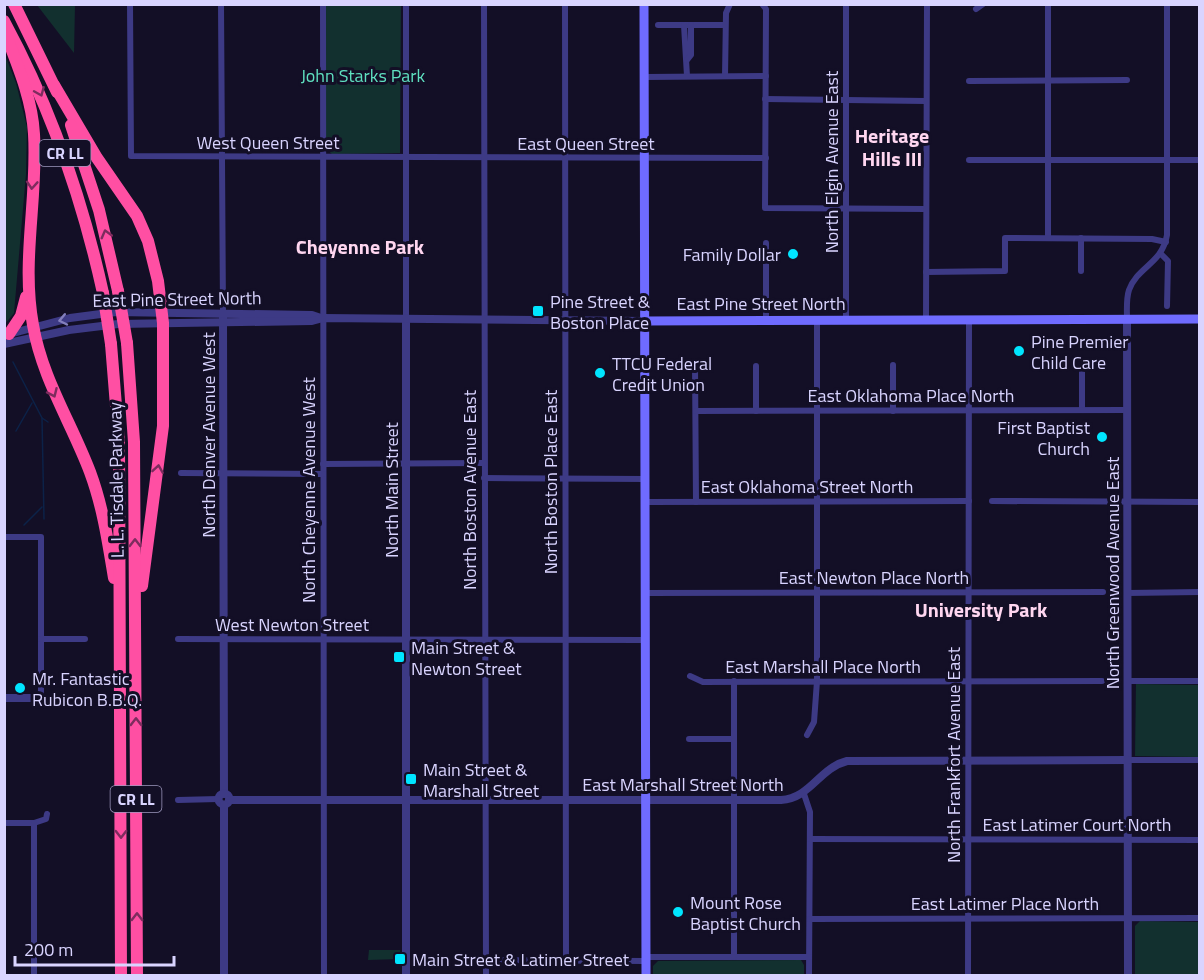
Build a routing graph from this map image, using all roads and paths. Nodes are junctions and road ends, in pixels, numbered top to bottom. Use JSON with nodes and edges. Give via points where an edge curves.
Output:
{"nodes":[{"id":1,"x":14,"y":4,"type":"edge"},
{"id":2,"x":130,"y":4,"type":"edge"},
{"id":3,"x":221,"y":4,"type":"edge"},
{"id":4,"x":323,"y":4,"type":"edge"},
{"id":5,"x":406,"y":4,"type":"edge"},
{"id":6,"x":484,"y":4,"type":"edge"},
{"id":7,"x":565,"y":4,"type":"edge"},
{"id":8,"x":644,"y":4,"type":"edge"},
{"id":9,"x":846,"y":4,"type":"edge"},
{"id":10,"x":927,"y":4,"type":"edge"},
{"id":11,"x":983,"y":4,"type":"edge"},
{"id":12,"x":1048,"y":4,"type":"edge"},
{"id":13,"x":1167,"y":4,"type":"edge"},
{"id":14,"x":728,"y":7,"type":"edge"},
{"id":15,"x":764,"y":7,"type":"edge"},
{"id":16,"x":976,"y":9,"type":"dead end"},
{"id":17,"x":4,"y":21,"type":"edge"},
{"id":18,"x":658,"y":25,"type":"dead end"},
{"id":19,"x":687,"y":25,"type":"junction"},
{"id":20,"x":725,"y":26,"type":"junction"},
{"id":21,"x":4,"y":30,"type":"edge"},
{"id":22,"x":645,"y":76,"type":"junction"},
{"id":23,"x":687,"y":76,"type":"junction"},
{"id":24,"x":726,"y":76,"type":"junction"},
{"id":25,"x":766,"y":76,"type":"junction"},
{"id":26,"x":1048,"y":80,"type":"junction"},
{"id":27,"x":1127,"y":80,"type":"dead end"},
{"id":28,"x":969,"y":81,"type":"dead end"},
{"id":29,"x":54,"y":85,"type":"junction"},
{"id":30,"x":765,"y":99,"type":"junction"},
{"id":31,"x":846,"y":100,"type":"junction"},
{"id":32,"x":926,"y":101,"type":"junction"},
{"id":33,"x":222,"y":157,"type":"junction"},
{"id":34,"x":323,"y":158,"type":"junction"},
{"id":35,"x":406,"y":158,"type":"junction"},
{"id":36,"x":484,"y":158,"type":"junction"},
{"id":37,"x":565,"y":158,"type":"junction"},
{"id":38,"x":645,"y":158,"type":"junction"},
{"id":39,"x":766,"y":158,"type":"junction"},
{"id":40,"x":969,"y":160,"type":"dead end"},
{"id":41,"x":1048,"y":160,"type":"junction"},
{"id":42,"x":1167,"y":160,"type":"junction"},
{"id":43,"x":1200,"y":160,"type":"edge"},
{"id":44,"x":846,"y":208,"type":"junction"},
{"id":45,"x":926,"y":209,"type":"junction"},
{"id":46,"x":1048,"y":238,"type":"junction"},
{"id":47,"x":1081,"y":238,"type":"junction"},
{"id":48,"x":1166,"y":242,"type":"junction"},
{"id":49,"x":766,"y":243,"type":"dead end"},
{"id":50,"x":1159,"y":256,"type":"junction"},
{"id":51,"x":926,"y":272,"type":"junction"},
{"id":52,"x":1081,"y":272,"type":"dead end"},
{"id":53,"x":28,"y":284,"type":"junction"},
{"id":54,"x":1167,"y":306,"type":"dead end"},
{"id":55,"x":223,"y":317,"type":"junction"},
{"id":56,"x":163,"y":318,"type":"junction"},
{"id":57,"x":322,"y":318,"type":"junction"},
{"id":58,"x":406,"y":318,"type":"junction"},
{"id":59,"x":484,"y":318,"type":"junction"},
{"id":60,"x":766,"y":319,"type":"junction"},
{"id":61,"x":817,"y":319,"type":"junction"},
{"id":62,"x":846,"y":319,"type":"junction"},
{"id":63,"x":926,"y":319,"type":"junction"},
{"id":64,"x":969,"y":319,"type":"junction"},
{"id":65,"x":1127,"y":319,"type":"junction"},
{"id":66,"x":1200,"y":319,"type":"edge"},
{"id":67,"x":565,"y":320,"type":"junction"},
{"id":68,"x":644,"y":321,"type":"junction"},
{"id":69,"x":34,"y":332,"type":"junction"},
{"id":70,"x":6,"y":338,"type":"edge"},
{"id":71,"x":695,"y":365,"type":"dead end"},
{"id":72,"x":893,"y":365,"type":"dead end"},
{"id":73,"x":756,"y":366,"type":"dead end"},
{"id":74,"x":1082,"y":367,"type":"dead end"},
{"id":75,"x":969,"y":410,"type":"junction"},
{"id":76,"x":1082,"y":410,"type":"junction"},
{"id":77,"x":1127,"y":410,"type":"junction"},
{"id":78,"x":696,"y":411,"type":"junction"},
{"id":79,"x":756,"y":411,"type":"junction"},
{"id":80,"x":817,"y":411,"type":"junction"},
{"id":81,"x":894,"y":411,"type":"junction"},
{"id":82,"x":406,"y":463,"type":"junction"},
{"id":83,"x":484,"y":463,"type":"junction"},
{"id":84,"x":323,"y":464,"type":"junction"},
{"id":85,"x":181,"y":473,"type":"dead end"},
{"id":86,"x":223,"y":473,"type":"junction"},
{"id":87,"x":323,"y":474,"type":"junction"},
{"id":88,"x":484,"y":478,"type":"junction"},
{"id":89,"x":565,"y":479,"type":"junction"},
{"id":90,"x":645,"y":479,"type":"junction"},
{"id":91,"x":816,"y":501,"type":"junction"},
{"id":92,"x":969,"y":501,"type":"junction"},
{"id":93,"x":992,"y":501,"type":"dead end"},
{"id":94,"x":646,"y":502,"type":"junction"},
{"id":95,"x":696,"y":502,"type":"junction"},
{"id":96,"x":1127,"y":502,"type":"junction"},
{"id":97,"x":1200,"y":502,"type":"edge"},
{"id":98,"x":4,"y":537,"type":"edge"},
{"id":99,"x":969,"y":592,"type":"junction"},
{"id":100,"x":1103,"y":592,"type":"dead end"},
{"id":101,"x":1200,"y":592,"type":"edge"},
{"id":102,"x":646,"y":593,"type":"junction"},
{"id":103,"x":817,"y":593,"type":"junction"},
{"id":104,"x":1128,"y":593,"type":"junction"},
{"id":105,"x":120,"y":615,"type":"junction"},
{"id":106,"x":136,"y":622,"type":"junction"},
{"id":107,"x":41,"y":639,"type":"junction"},
{"id":108,"x":85,"y":639,"type":"dead end"},
{"id":109,"x":178,"y":639,"type":"dead end"},
{"id":110,"x":224,"y":639,"type":"junction"},
{"id":111,"x":324,"y":639,"type":"junction"},
{"id":112,"x":406,"y":639,"type":"junction"},
{"id":113,"x":484,"y":640,"type":"junction"},
{"id":114,"x":565,"y":640,"type":"junction"},
{"id":115,"x":646,"y":640,"type":"junction"},
{"id":116,"x":690,"y":676,"type":"dead end"},
{"id":117,"x":734,"y":681,"type":"junction"},
{"id":118,"x":817,"y":681,"type":"junction"},
{"id":119,"x":967,"y":681,"type":"junction"},
{"id":120,"x":1102,"y":681,"type":"dead end"},
{"id":121,"x":1128,"y":681,"type":"junction"},
{"id":122,"x":1200,"y":681,"type":"edge"},
{"id":123,"x":4,"y":698,"type":"edge"},
{"id":124,"x":34,"y":698,"type":"joint"},
{"id":125,"x":807,"y":735,"type":"dead end"},
{"id":126,"x":689,"y":739,"type":"dead end"},
{"id":127,"x":734,"y":739,"type":"junction"},
{"id":128,"x":968,"y":760,"type":"junction"},
{"id":129,"x":1128,"y":760,"type":"junction"},
{"id":130,"x":1200,"y":760,"type":"edge"},
{"id":131,"x":804,"y":794,"type":"junction"},
{"id":132,"x":224,"y":799,"type":"junction"},
{"id":133,"x":178,"y":800,"type":"dead end"},
{"id":134,"x":324,"y":800,"type":"junction"},
{"id":135,"x":406,"y":800,"type":"junction"},
{"id":136,"x":485,"y":800,"type":"junction"},
{"id":137,"x":566,"y":800,"type":"junction"},
{"id":138,"x":734,"y":800,"type":"junction"},
{"id":139,"x":645,"y":801,"type":"junction"},
{"id":140,"x":47,"y":814,"type":"dead end"},
{"id":141,"x":4,"y":823,"type":"edge"},
{"id":142,"x":34,"y":823,"type":"junction"},
{"id":143,"x":968,"y":838,"type":"junction"},
{"id":144,"x":810,"y":839,"type":"junction"},
{"id":145,"x":1128,"y":839,"type":"junction"},
{"id":146,"x":1200,"y":840,"type":"edge"},
{"id":147,"x":968,"y":918,"type":"junction"},
{"id":148,"x":1128,"y":918,"type":"junction"},
{"id":149,"x":1200,"y":918,"type":"edge"},
{"id":150,"x":810,"y":919,"type":"junction"},
{"id":151,"x":734,"y":957,"type":"junction"},
{"id":152,"x":809,"y":957,"type":"junction"},
{"id":153,"x":646,"y":959,"type":"junction"},
{"id":154,"x":486,"y":960,"type":"junction"},
{"id":155,"x":566,"y":960,"type":"junction"},
{"id":156,"x":34,"y":975,"type":"edge"},
{"id":157,"x":121,"y":975,"type":"edge"},
{"id":158,"x":137,"y":975,"type":"edge"},
{"id":159,"x":224,"y":975,"type":"edge"},
{"id":160,"x":324,"y":975,"type":"edge"},
{"id":161,"x":406,"y":975,"type":"edge"},
{"id":162,"x":486,"y":975,"type":"edge"},
{"id":163,"x":646,"y":975,"type":"edge"},
{"id":164,"x":809,"y":975,"type":"edge"},
{"id":165,"x":968,"y":975,"type":"edge"},
{"id":166,"x":1128,"y":975,"type":"edge"}],
"edges":[{"from":1,"to":29,"type":"highway","name":"L. L. Tisdale Parkway","number":"CR LL"},
{"from":2,"to":33,"type":"street","name":"West Queen Street","via":[[131,156]]},
{"from":3,"to":33,"type":"street","name":"North Denver Avenue West"},
{"from":4,"to":34,"type":"street","name":"North Cheyenne Avenue West"},
{"from":5,"to":35,"type":"street","name":"North Main Street"},
{"from":6,"to":36,"type":"street","name":"North Boston Avenue East"},
{"from":7,"to":37,"type":"street","name":"North Boston Place East"},
{"from":8,"to":22,"type":"main road"},
{"from":9,"to":31,"type":"street","name":"North Elgin Avenue East"},
{"from":10,"to":32,"type":"street"},
{"from":11,"to":16,"type":"street"},
{"from":12,"to":26,"type":"street"},
{"from":13,"to":42,"type":"street","name":"North Greenwood Avenue East"},
{"from":14,"to":20,"type":"street"},
{"from":15,"to":25,"type":"street"},
{"from":17,"to":105,"type":"highway","name":"L. L. Tisdale Parkway","number":"CR LL","one_way":true,"bridge":true,"via":[[62,144],[103,293],[118,434]]},
{"from":18,"to":19,"type":"street"},
{"from":19,"to":20,"type":"street"},
{"from":19,"to":23,"type":"street","via":[[691,55]]},
{"from":20,"to":24,"type":"street"},
{"from":21,"to":53,"type":"highway","one_way":true,"via":[[25,84],[34,132]]},
{"from":22,"to":23,"type":"street"},
{"from":22,"to":38,"type":"main road"},
{"from":23,"to":24,"type":"street"},
{"from":24,"to":25,"type":"street"},
{"from":25,"to":30,"type":"street"},
{"from":26,"to":27,"type":"street"},
{"from":26,"to":28,"type":"street"},
{"from":26,"to":41,"type":"street"},
{"from":29,"to":56,"type":"highway","via":[[143,228],[152,253]]},
{"from":106,"to":29,"type":"highway","name":"L. L. Tisdale Parkway","number":"CR LL","one_way":true,"bridge":true,"via":[[134,430],[127,343],[87,168]]},
{"from":30,"to":31,"type":"street"},
{"from":30,"to":39,"type":"street"},
{"from":31,"to":32,"type":"street"},
{"from":31,"to":44,"type":"street","name":"North Elgin Avenue East"},
{"from":32,"to":45,"type":"street"},
{"from":33,"to":34,"type":"street","name":"West Queen Street"},
{"from":33,"to":55,"type":"street","name":"North Denver Avenue West"},
{"from":34,"to":35,"type":"street","name":"West Queen Street"},
{"from":34,"to":57,"type":"street","name":"North Cheyenne Avenue West"},
{"from":35,"to":36,"type":"street","name":"East Queen Street"},
{"from":35,"to":58,"type":"street","name":"North Main Street"},
{"from":36,"to":37,"type":"street","name":"East Queen Street"},
{"from":36,"to":59,"type":"street","name":"North Boston Avenue East"},
{"from":37,"to":38,"type":"street","name":"East Queen Street"},
{"from":37,"to":67,"type":"street","name":"North Boston Place East"},
{"from":38,"to":39,"type":"street","name":"East Queen Street"},
{"from":38,"to":68,"type":"main road"},
{"from":39,"to":44,"type":"street","via":[[765,208]]},
{"from":40,"to":41,"type":"street"},
{"from":41,"to":42,"type":"street"},
{"from":41,"to":46,"type":"street"},
{"from":42,"to":43,"type":"street"},
{"from":42,"to":48,"type":"street","name":"North Greenwood Avenue East"},
{"from":44,"to":45,"type":"street"},
{"from":44,"to":62,"type":"street","name":"North Elgin Avenue East"},
{"from":45,"to":51,"type":"street"},
{"from":46,"to":47,"type":"street"},
{"from":46,"to":51,"type":"street","via":[[1005,238],[1005,272]]},
{"from":47,"to":48,"type":"street"},
{"from":47,"to":52,"type":"street"},
{"from":48,"to":50,"type":"street","name":"North Greenwood Avenue East"},
{"from":49,"to":60,"type":"street"},
{"from":50,"to":54,"type":"street","via":[[1168,261]]},
{"from":50,"to":65,"type":"street","name":"North Greenwood Avenue East","via":[[1132,283]]},
{"from":51,"to":63,"type":"street"},
{"from":53,"to":69,"type":"highway"},
{"from":53,"to":70,"type":"highway","via":[[23,311]]},
{"from":55,"to":56,"type":"street","name":"East Pine Street North"},
{"from":55,"to":57,"type":"street","name":"East Pine Street North","via":[[312,321]]},
{"from":55,"to":86,"type":"street","name":"North Denver Avenue West"},
{"from":56,"to":69,"type":"street","name":"East Pine Street North","via":[[107,313]]},
{"from":106,"to":56,"type":"highway","one_way":true,"via":[[161,449]]},
{"from":57,"to":58,"type":"street","name":"East Pine Street North"},
{"from":57,"to":84,"type":"street","name":"North Cheyenne Avenue West"},
{"from":58,"to":59,"type":"street","name":"East Pine Street North"},
{"from":58,"to":82,"type":"street","name":"North Main Street"},
{"from":59,"to":67,"type":"street","name":"East Pine Street North"},
{"from":59,"to":83,"type":"street","name":"North Boston Avenue East"},
{"from":60,"to":61,"type":"main road","name":"East Pine Street North"},
{"from":60,"to":68,"type":"main road","name":"East Pine Street North"},
{"from":61,"to":62,"type":"main road","name":"East Pine Street North"},
{"from":61,"to":80,"type":"street"},
{"from":62,"to":63,"type":"main road","name":"East Pine Street North"},
{"from":63,"to":64,"type":"main road","name":"East Pine Street North"},
{"from":64,"to":65,"type":"main road","name":"East Pine Street North"},
{"from":64,"to":75,"type":"street","name":"North Frankfort Avenue East"},
{"from":65,"to":66,"type":"main road","name":"East Pine Street North"},
{"from":65,"to":77,"type":"street","name":"North Greenwood Avenue East"},
{"from":67,"to":68,"type":"street","name":"East Pine Street North"},
{"from":67,"to":89,"type":"street","name":"North Boston Place East"},
{"from":68,"to":90,"type":"main road"},
{"from":69,"to":70,"type":"street","name":"East Pine Street North"},
{"from":69,"to":105,"type":"highway","one_way":true,"via":[[49,382],[96,490],[106,526]]},
{"from":71,"to":78,"type":"street"},
{"from":72,"to":81,"type":"street"},
{"from":73,"to":79,"type":"street"},
{"from":74,"to":76,"type":"street"},
{"from":75,"to":76,"type":"street","name":"East Oklahoma Place North"},
{"from":75,"to":81,"type":"street","name":"East Oklahoma Place North"},
{"from":75,"to":92,"type":"street","name":"North Frankfort Avenue East"},
{"from":76,"to":77,"type":"street","name":"East Oklahoma Place North"},
{"from":77,"to":96,"type":"street","name":"North Greenwood Avenue East"},
{"from":78,"to":79,"type":"street","name":"East Oklahoma Place North"},
{"from":78,"to":95,"type":"street"},
{"from":79,"to":80,"type":"street","name":"East Oklahoma Place North"},
{"from":80,"to":81,"type":"street","name":"East Oklahoma Place North"},
{"from":80,"to":91,"type":"street"},
{"from":82,"to":83,"type":"street"},
{"from":82,"to":84,"type":"street"},
{"from":82,"to":112,"type":"street","name":"North Main Street"},
{"from":83,"to":88,"type":"street","name":"North Boston Avenue East"},
{"from":84,"to":87,"type":"street","name":"North Cheyenne Avenue West"},
{"from":85,"to":86,"type":"street"},
{"from":86,"to":87,"type":"street"},
{"from":86,"to":110,"type":"street","name":"North Denver Avenue West"},
{"from":87,"to":111,"type":"street","name":"North Cheyenne Avenue West"},
{"from":88,"to":89,"type":"street"},
{"from":88,"to":113,"type":"street","name":"North Boston Avenue East"},
{"from":89,"to":90,"type":"street"},
{"from":89,"to":114,"type":"street","name":"North Boston Place East"},
{"from":90,"to":94,"type":"main road"},
{"from":91,"to":92,"type":"street","name":"East Oklahoma Street North"},
{"from":91,"to":95,"type":"street","name":"East Oklahoma Street North"},
{"from":91,"to":103,"type":"street"},
{"from":92,"to":99,"type":"street","name":"North Frankfort Avenue East"},
{"from":93,"to":96,"type":"street"},
{"from":94,"to":95,"type":"street","name":"East Oklahoma Street North"},
{"from":94,"to":102,"type":"main road"},
{"from":96,"to":97,"type":"street"},
{"from":96,"to":104,"type":"street","name":"North Greenwood Avenue East"},
{"from":98,"to":107,"type":"street","via":[[41,537]]},
{"from":99,"to":100,"type":"street","name":"East Newton Place North"},
{"from":99,"to":103,"type":"street","name":"East Newton Place North"},
{"from":99,"to":119,"type":"street","name":"North Frankfort Avenue East"},
{"from":101,"to":104,"type":"street"},
{"from":102,"to":103,"type":"street","name":"East Newton Place North"},
{"from":102,"to":115,"type":"main road"},
{"from":103,"to":118,"type":"street"},
{"from":104,"to":121,"type":"street","name":"North Greenwood Avenue East"},
{"from":105,"to":157,"type":"highway","name":"L. L. Tisdale Parkway","number":"CR LL","one_way":true},
{"from":158,"to":106,"type":"highway","name":"L. L. Tisdale Parkway","number":"CR LL","one_way":true},
{"from":107,"to":108,"type":"street"},
{"from":107,"to":124,"type":"street","via":[[41,692]]},
{"from":109,"to":110,"type":"street","name":"West Newton Street"},
{"from":110,"to":111,"type":"street","name":"West Newton Street"},
{"from":110,"to":132,"type":"street","name":"North Denver Avenue West"},
{"from":111,"to":112,"type":"street","name":"West Newton Street"},
{"from":111,"to":134,"type":"street","name":"North Cheyenne Avenue West"},
{"from":112,"to":113,"type":"street","name":"West Newton Street"},
{"from":112,"to":135,"type":"street","name":"North Main Street"},
{"from":113,"to":114,"type":"street","name":"West Newton Street"},
{"from":113,"to":136,"type":"street","name":"North Boston Avenue East"},
{"from":114,"to":115,"type":"street","name":"West Newton Street"},
{"from":114,"to":137,"type":"street","name":"North Boston Place East"},
{"from":115,"to":139,"type":"main road"},
{"from":116,"to":117,"type":"street","name":"East Marshall Place North","via":[[704,681]]},
{"from":117,"to":118,"type":"street","name":"East Marshall Place North"},
{"from":117,"to":127,"type":"street"},
{"from":118,"to":119,"type":"street","name":"East Marshall Place North"},
{"from":118,"to":125,"type":"street","via":[[814,722]]},
{"from":119,"to":120,"type":"street","name":"East Marshall Place North"},
{"from":119,"to":128,"type":"street","name":"North Frankfort Avenue East"},
{"from":121,"to":122,"type":"street"},
{"from":121,"to":129,"type":"street","name":"North Greenwood Avenue East"},
{"from":123,"to":124,"type":"street"},
{"from":126,"to":127,"type":"street"},
{"from":127,"to":138,"type":"street"},
{"from":128,"to":129,"type":"street","name":"East Marshall Street North"},
{"from":128,"to":131,"type":"street","name":"East Marshall Street North","via":[[847,761],[827,770]]},
{"from":128,"to":143,"type":"street","name":"North Frankfort Avenue East"},
{"from":129,"to":130,"type":"street","name":"East Marshall Street North"},
{"from":129,"to":145,"type":"street","name":"North Greenwood Avenue East"},
{"from":131,"to":138,"type":"street","name":"East Marshall Street North","via":[[786,800]]},
{"from":131,"to":144,"type":"street","via":[[810,812]]},
{"from":132,"to":133,"type":"street"},
{"from":132,"to":134,"type":"street","name":"East Marshall Street North"},
{"from":132,"to":159,"type":"street","name":"North Denver Avenue West"},
{"from":134,"to":135,"type":"street","name":"East Marshall Street North"},
{"from":134,"to":160,"type":"street","name":"North Cheyenne Avenue West"},
{"from":135,"to":136,"type":"street","name":"East Marshall Street North"},
{"from":135,"to":161,"type":"street","name":"North Main Street"},
{"from":136,"to":137,"type":"street","name":"East Marshall Street North"},
{"from":136,"to":154,"type":"street","name":"North Boston Avenue East"},
{"from":137,"to":139,"type":"street","name":"East Marshall Street North"},
{"from":137,"to":155,"type":"street","name":"North Boston Place East"},
{"from":138,"to":139,"type":"street","name":"East Marshall Street North"},
{"from":138,"to":151,"type":"street"},
{"from":139,"to":153,"type":"main road"},
{"from":140,"to":142,"type":"street","via":[[43,821]]},
{"from":141,"to":142,"type":"street"},
{"from":142,"to":156,"type":"street"},
{"from":143,"to":144,"type":"street","name":"East Latimer Court North"},
{"from":143,"to":145,"type":"street","name":"East Latimer Court North"},
{"from":143,"to":147,"type":"street","name":"North Frankfort Avenue East"},
{"from":144,"to":150,"type":"street"},
{"from":145,"to":146,"type":"street","name":"East Latimer Court North"},
{"from":145,"to":148,"type":"street","name":"North Greenwood Avenue East"},
{"from":147,"to":148,"type":"street","name":"East Latimer Place North"},
{"from":147,"to":150,"type":"street","name":"East Latimer Place North"},
{"from":147,"to":165,"type":"street","name":"North Frankfort Avenue East"},
{"from":148,"to":149,"type":"street","name":"East Latimer Place North"},
{"from":148,"to":166,"type":"street","name":"North Greenwood Avenue East"},
{"from":150,"to":152,"type":"street"},
{"from":151,"to":152,"type":"street"},
{"from":151,"to":153,"type":"street"},
{"from":152,"to":164,"type":"street"},
{"from":153,"to":155,"type":"street"},
{"from":153,"to":163,"type":"main road"},
{"from":154,"to":155,"type":"street"},
{"from":154,"to":162,"type":"street","name":"North Boston Avenue East"}]}
